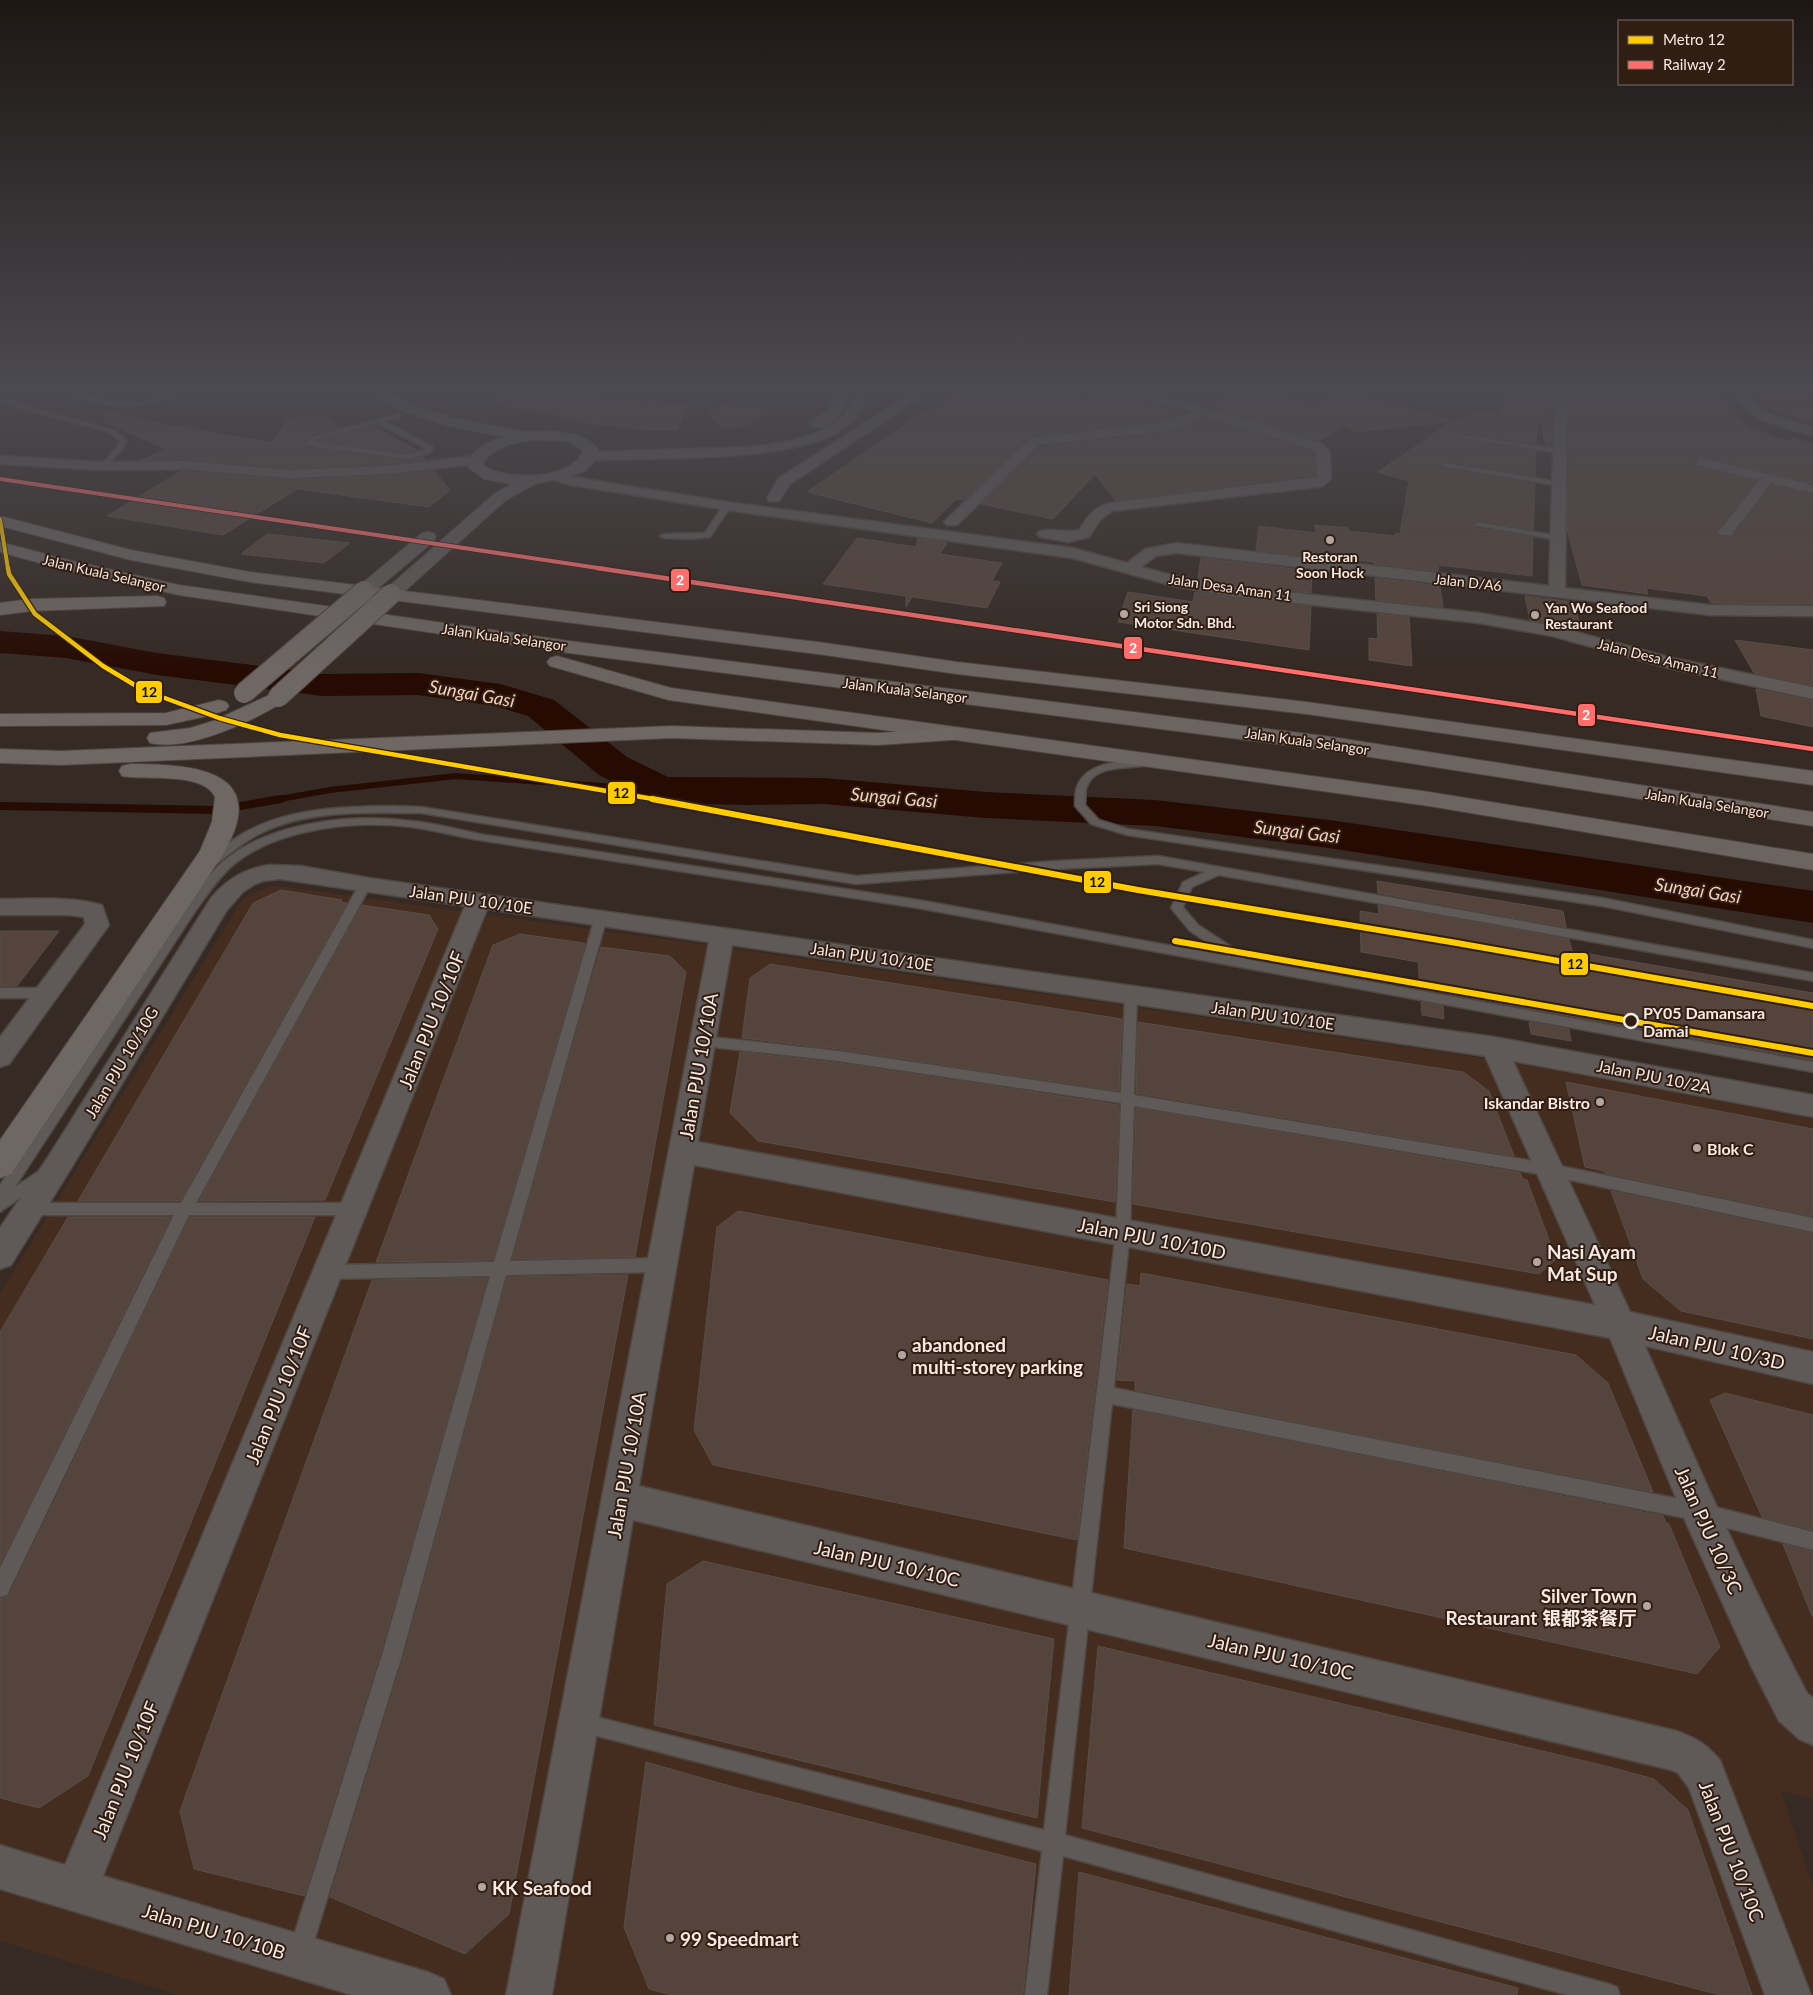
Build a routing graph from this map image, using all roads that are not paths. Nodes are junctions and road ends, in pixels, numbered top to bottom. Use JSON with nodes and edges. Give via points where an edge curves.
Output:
{"nodes":[{"id":1,"x":524,"y":484,"type":"edge"},
{"id":2,"x":590,"y":484,"type":"edge"},
{"id":3,"x":670,"y":484,"type":"edge"},
{"id":4,"x":782,"y":484,"type":"edge"},
{"id":5,"x":991,"y":484,"type":"edge"},
{"id":6,"x":1309,"y":484,"type":"edge"},
{"id":7,"x":1558,"y":484,"type":"edge"},
{"id":8,"x":1763,"y":484,"type":"edge"},
{"id":9,"x":1793,"y":484,"type":"edge"},
{"id":10,"x":1813,"y":489,"type":"edge"},
{"id":11,"x":774,"y":498,"type":"junction"},
{"id":12,"x":727,"y":506,"type":"junction"},
{"id":13,"x":0,"y":521,"type":"edge"},
{"id":14,"x":952,"y":522,"type":"junction"},
{"id":15,"x":1479,"y":524,"type":"dead end"},
{"id":16,"x":971,"y":525,"type":"dead end"},
{"id":17,"x":439,"y":528,"type":"dead end"},
{"id":18,"x":1029,"y":532,"type":"dead end"},
{"id":19,"x":1726,"y":532,"type":"dead end"},
{"id":20,"x":664,"y":536,"type":"dead end"},
{"id":21,"x":1558,"y":538,"type":"junction"},
{"id":22,"x":0,"y":547,"type":"edge"},
{"id":23,"x":0,"y":566,"type":"edge"},
{"id":24,"x":1130,"y":568,"type":"junction"},
{"id":25,"x":1391,"y":574,"type":"junction"},
{"id":26,"x":33,"y":576,"type":"dead end"},
{"id":27,"x":80,"y":586,"type":"dead end"},
{"id":28,"x":364,"y":591,"type":"junction"},
{"id":29,"x":1557,"y":591,"type":"junction"},
{"id":30,"x":391,"y":594,"type":"junction"},
{"id":31,"x":1323,"y":600,"type":"junction"},
{"id":32,"x":157,"y":602,"type":"junction"},
{"id":33,"x":0,"y":609,"type":"edge"},
{"id":34,"x":1813,"y":612,"type":"edge"},
{"id":35,"x":557,"y":662,"type":"junction"},
{"id":36,"x":1813,"y":693,"type":"edge"},
{"id":37,"x":0,"y":714,"type":"edge"},
{"id":38,"x":51,"y":719,"type":"junction"},
{"id":39,"x":0,"y":720,"type":"edge"},
{"id":40,"x":952,"y":734,"type":"junction"},
{"id":41,"x":0,"y":738,"type":"edge"},
{"id":42,"x":1332,"y":744,"type":"junction"},
{"id":43,"x":0,"y":756,"type":"edge"},
{"id":44,"x":1156,"y":762,"type":"junction"},
{"id":45,"x":0,"y":768,"type":"edge"},
{"id":46,"x":1813,"y":778,"type":"edge"},
{"id":47,"x":1813,"y":789,"type":"edge"},
{"id":48,"x":1813,"y":819,"type":"edge"},
{"id":49,"x":1813,"y":837,"type":"edge"},
{"id":50,"x":1813,"y":862,"type":"edge"},
{"id":51,"x":1219,"y":870,"type":"junction"},
{"id":52,"x":250,"y":877,"type":"joint"},
{"id":53,"x":365,"y":885,"type":"junction"},
{"id":54,"x":188,"y":886,"type":"junction"},
{"id":55,"x":479,"y":900,"type":"junction"},
{"id":56,"x":0,"y":907,"type":"edge"},
{"id":57,"x":601,"y":917,"type":"junction"},
{"id":58,"x":722,"y":935,"type":"junction"},
{"id":59,"x":1813,"y":944,"type":"edge"},
{"id":60,"x":1246,"y":962,"type":"junction"},
{"id":61,"x":1813,"y":977,"type":"edge"},
{"id":62,"x":0,"y":993,"type":"edge"},
{"id":63,"x":47,"y":993,"type":"junction"},
{"id":64,"x":1130,"y":994,"type":"junction"},
{"id":65,"x":703,"y":1041,"type":"junction"},
{"id":66,"x":1494,"y":1047,"type":"junction"},
{"id":67,"x":0,"y":1057,"type":"edge"},
{"id":68,"x":1813,"y":1067,"type":"edge"},
{"id":69,"x":1127,"y":1099,"type":"junction"},
{"id":70,"x":1813,"y":1106,"type":"edge"},
{"id":71,"x":683,"y":1151,"type":"junction"},
{"id":72,"x":60,"y":1162,"type":"junction"},
{"id":73,"x":0,"y":1165,"type":"edge"},
{"id":74,"x":1551,"y":1170,"type":"junction"},
{"id":75,"x":0,"y":1197,"type":"edge"},
{"id":76,"x":0,"y":1206,"type":"edge"},
{"id":77,"x":28,"y":1209,"type":"junction"},
{"id":78,"x":185,"y":1209,"type":"junction"},
{"id":79,"x":354,"y":1209,"type":"junction"},
{"id":80,"x":1813,"y":1225,"type":"edge"},
{"id":81,"x":1123,"y":1232,"type":"junction"},
{"id":82,"x":0,"y":1255,"type":"edge"},
{"id":83,"x":662,"y":1265,"type":"junction"},
{"id":84,"x":500,"y":1268,"type":"junction"},
{"id":85,"x":328,"y":1272,"type":"junction"},
{"id":86,"x":1620,"y":1325,"type":"junction"},
{"id":87,"x":1813,"y":1368,"type":"edge"},
{"id":88,"x":1104,"y":1394,"type":"junction"},
{"id":89,"x":619,"y":1499,"type":"junction"},
{"id":90,"x":1700,"y":1512,"type":"junction"},
{"id":91,"x":1813,"y":1541,"type":"edge"},
{"id":92,"x":0,"y":1588,"type":"edge"},
{"id":93,"x":1080,"y":1609,"type":"junction"},
{"id":94,"x":579,"y":1722,"type":"junction"},
{"id":95,"x":1813,"y":1725,"type":"edge"},
{"id":96,"x":1054,"y":1844,"type":"junction"},
{"id":97,"x":0,"y":1867,"type":"edge"},
{"id":98,"x":76,"y":1890,"type":"junction"},
{"id":99,"x":298,"y":1956,"type":"junction"},
{"id":100,"x":428,"y":1995,"type":"edge"},
{"id":101,"x":529,"y":1995,"type":"edge"},
{"id":102,"x":1036,"y":1995,"type":"edge"},
{"id":103,"x":1609,"y":1995,"type":"edge"},
{"id":104,"x":1788,"y":1995,"type":"edge"}],
"edges":[{"from":1,"to":30,"type":"street","via":[[500,497]]},
{"from":2,"to":12,"type":"street","name":"Jalan Desa Aman 11"},
{"from":3,"to":11,"type":"street"},
{"from":4,"to":11,"type":"street"},
{"from":5,"to":14,"type":"street"},
{"from":6,"to":18,"type":"street","via":[[1103,509],[1084,534],[1078,536]]},
{"from":7,"to":21,"type":"street"},
{"from":8,"to":19,"type":"street"},
{"from":9,"to":10,"type":"street"},
{"from":11,"to":14,"type":"street"},
{"from":12,"to":20,"type":"lane","via":[[706,534]]},
{"from":12,"to":24,"type":"street","name":"Jalan Desa Aman 11","via":[[1073,553]]},
{"from":13,"to":28,"type":"highway","via":[[131,555],[250,577]]},
{"from":14,"to":16,"type":"street"},
{"from":15,"to":21,"type":"lane"},
{"from":17,"to":28,"type":"street"},
{"from":21,"to":29,"type":"street"},
{"from":22,"to":42,"type":"highway","name":"Jalan Kuala Selangor","via":[[65,565],[188,591],[569,647]]},
{"from":23,"to":26,"type":"highway","name":"Jalan Kuala Selangor"},
{"from":24,"to":25,"type":"street","name":"Jalan D/A6","via":[[1151,552],[1177,548]]},
{"from":24,"to":31,"type":"street","name":"Jalan Desa Aman 11","via":[[1174,581],[1222,589]]},
{"from":25,"to":29,"type":"street","name":"Jalan D/A6"},
{"from":25,"to":31,"type":"street"},
{"from":27,"to":32,"type":"highway","name":"Jalan Kuala Selangor"},
{"from":28,"to":30,"type":"highway"},
{"from":28,"to":38,"type":"highway","bridge":true,"via":[[228,703],[202,712],[166,718]]},
{"from":29,"to":34,"type":"street","name":"Jalan D/A6","via":[[1710,610]]},
{"from":30,"to":41,"type":"highway","bridge":true,"via":[[278,696],[230,722],[179,737],[119,740]]},
{"from":30,"to":46,"type":"highway","via":[[957,668],[1306,708]]},
{"from":31,"to":36,"type":"street","name":"Jalan Desa Aman 11","via":[[1479,618],[1554,631],[1669,663]]},
{"from":32,"to":33,"type":"highway","via":[[31,605]]},
{"from":32,"to":35,"type":"highway","name":"Jalan Kuala Selangor"},
{"from":35,"to":40,"type":"highway","via":[[669,694]]},
{"from":35,"to":49,"type":"highway","name":"Jalan Kuala Selangor","via":[[1331,761]]},
{"from":37,"to":38,"type":"highway"},
{"from":38,"to":39,"type":"highway"},
{"from":40,"to":43,"type":"highway","via":[[878,739],[672,732],[61,758]]},
{"from":40,"to":44,"type":"highway"},
{"from":42,"to":47,"type":"highway","via":[[1387,735],[1477,740]]},
{"from":42,"to":48,"type":"highway","name":"Jalan Kuala Selangor"},
{"from":44,"to":50,"type":"highway","via":[[1428,799]]},
{"from":44,"to":59,"type":"lane","via":[[1107,766],[1091,775],[1081,788],[1080,806],[1095,822],[1127,832],[1602,902]]},
{"from":45,"to":54,"type":"highway","via":[[173,772],[204,778],[222,789],[226,798],[221,834]]},
{"from":51,"to":54,"type":"lane","via":[[1158,860],[856,880],[421,810],[371,809],[324,811],[265,827],[224,850]]},
{"from":51,"to":60,"type":"lane","via":[[1187,885],[1177,908],[1194,928]]},
{"from":51,"to":61,"type":"lane"},
{"from":52,"to":53,"type":"street","name":"Jalan PJU 10/10E","via":[[269,872],[286,873]]},
{"from":52,"to":72,"type":"street","name":"Jalan PJU 10/10G","via":[[232,887],[206,922]]},
{"from":53,"to":55,"type":"street","name":"Jalan PJU 10/10E"},
{"from":53,"to":78,"type":"lane"},
{"from":54,"to":73,"type":"highway"},
{"from":55,"to":57,"type":"street","name":"Jalan PJU 10/10E"},
{"from":55,"to":79,"type":"street","name":"Jalan PJU 10/10F"},
{"from":56,"to":63,"type":"street","via":[[69,907],[94,911],[97,925]]},
{"from":57,"to":58,"type":"street","name":"Jalan PJU 10/10E"},
{"from":57,"to":84,"type":"lane"},
{"from":58,"to":64,"type":"street","name":"Jalan PJU 10/10E"},
{"from":58,"to":65,"type":"street","name":"Jalan PJU 10/10A"},
{"from":60,"to":68,"type":"lane"},
{"from":60,"to":75,"type":"lane","via":[[918,904],[410,824],[376,822],[297,831],[234,858],[214,878]]},
{"from":62,"to":63,"type":"lane"},
{"from":63,"to":67,"type":"street"},
{"from":64,"to":66,"type":"street","name":"Jalan PJU 10/10E"},
{"from":64,"to":69,"type":"lane"},
{"from":65,"to":69,"type":"lane","via":[[838,1056]]},
{"from":65,"to":71,"type":"street","name":"Jalan PJU 10/10A"},
{"from":66,"to":70,"type":"street","name":"Jalan PJU 10/2A"},
{"from":66,"to":74,"type":"street","name":"Jalan PJU 10/3C"},
{"from":69,"to":74,"type":"lane"},
{"from":69,"to":81,"type":"lane"},
{"from":71,"to":81,"type":"street","name":"Jalan PJU 10/10D"},
{"from":71,"to":83,"type":"street","name":"Jalan PJU 10/10A"},
{"from":72,"to":76,"type":"lane"},
{"from":72,"to":77,"type":"street","name":"Jalan PJU 10/10G"},
{"from":74,"to":80,"type":"lane"},
{"from":74,"to":86,"type":"street","name":"Jalan PJU 10/3C"},
{"from":77,"to":78,"type":"lane"},
{"from":77,"to":82,"type":"street","name":"Jalan PJU 10/10G"},
{"from":78,"to":79,"type":"lane"},
{"from":78,"to":92,"type":"lane"},
{"from":79,"to":85,"type":"street","name":"Jalan PJU 10/10F"},
{"from":81,"to":86,"type":"street","name":"Jalan PJU 10/10D"},
{"from":81,"to":88,"type":"lane"},
{"from":83,"to":84,"type":"lane"},
{"from":83,"to":89,"type":"street","name":"Jalan PJU 10/10A"},
{"from":84,"to":85,"type":"lane"},
{"from":84,"to":99,"type":"lane","via":[[392,1655]]},
{"from":85,"to":98,"type":"street","name":"Jalan PJU 10/10F"},
{"from":86,"to":87,"type":"street","name":"Jalan PJU 10/3D"},
{"from":86,"to":90,"type":"street","name":"Jalan PJU 10/3C"},
{"from":88,"to":90,"type":"lane"},
{"from":88,"to":93,"type":"lane"},
{"from":89,"to":93,"type":"street","name":"Jalan PJU 10/10C"},
{"from":89,"to":94,"type":"street","name":"Jalan PJU 10/10A"},
{"from":90,"to":91,"type":"lane"},
{"from":90,"to":95,"type":"street","name":"Jalan PJU 10/3C","via":[[1764,1652],[1794,1706]]},
{"from":93,"to":96,"type":"lane"},
{"from":93,"to":104,"type":"street","name":"Jalan PJU 10/10C","via":[[1677,1751],[1692,1759],[1704,1776]]},
{"from":94,"to":96,"type":"lane"},
{"from":94,"to":101,"type":"street","name":"Jalan PJU 10/10A"},
{"from":96,"to":102,"type":"lane"},
{"from":96,"to":103,"type":"lane"},
{"from":97,"to":98,"type":"street","name":"Jalan PJU 10/10B"},
{"from":98,"to":99,"type":"street","name":"Jalan PJU 10/10B"},
{"from":99,"to":100,"type":"street","name":"Jalan PJU 10/10B"}]}
